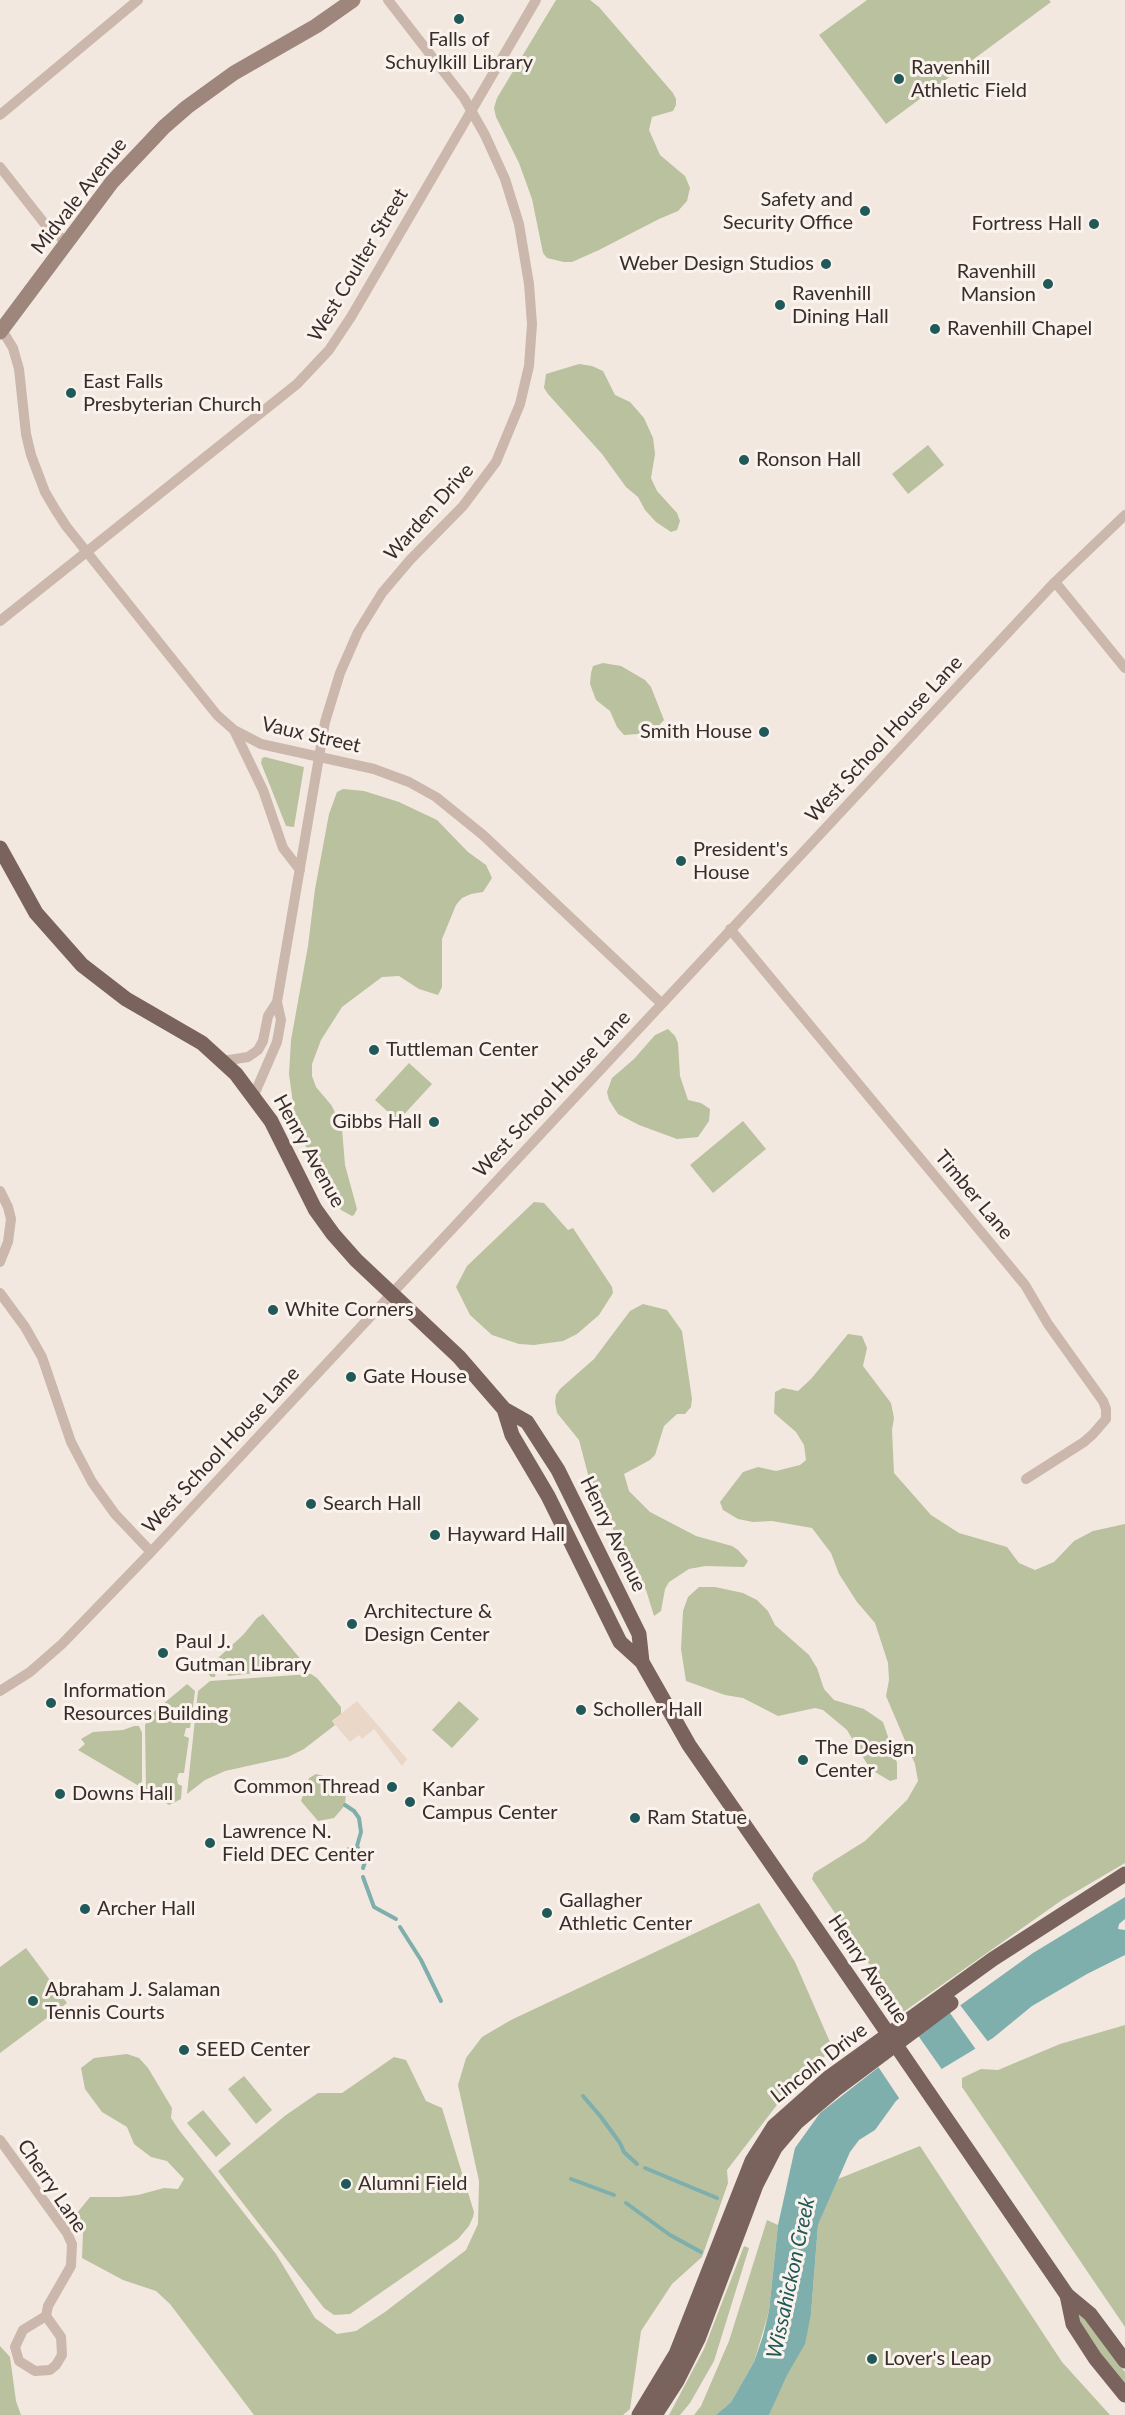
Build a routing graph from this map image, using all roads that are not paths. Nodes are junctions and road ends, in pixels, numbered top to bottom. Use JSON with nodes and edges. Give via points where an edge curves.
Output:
{"nodes":[{"id":1,"x":138,"y":0,"type":"edge"},
{"id":2,"x":353,"y":0,"type":"edge"},
{"id":3,"x":388,"y":0,"type":"edge"},
{"id":4,"x":536,"y":0,"type":"edge"},
{"id":5,"x":472,"y":110,"type":"junction"},
{"id":6,"x":0,"y":115,"type":"edge"},
{"id":7,"x":0,"y":167,"type":"edge"},
{"id":8,"x":67,"y":243,"type":"junction"},
{"id":9,"x":1,"y":331,"type":"edge"},
{"id":10,"x":1125,"y":515,"type":"edge"},
{"id":11,"x":87,"y":551,"type":"junction"},
{"id":12,"x":1055,"y":582,"type":"junction"},
{"id":13,"x":0,"y":621,"type":"edge"},
{"id":14,"x":1125,"y":668,"type":"edge"},
{"id":15,"x":234,"y":730,"type":"junction"},
{"id":16,"x":319,"y":758,"type":"junction"},
{"id":17,"x":0,"y":848,"type":"edge"},
{"id":18,"x":300,"y":870,"type":"junction"},
{"id":19,"x":730,"y":929,"type":"junction"},
{"id":20,"x":278,"y":1002,"type":"junction"},
{"id":21,"x":661,"y":1003,"type":"junction"},
{"id":22,"x":223,"y":1061,"type":"junction"},
{"id":23,"x":254,"y":1095,"type":"junction"},
{"id":24,"x":0,"y":1191,"type":"edge"},
{"id":25,"x":0,"y":1263,"type":"edge"},
{"id":26,"x":0,"y":1293,"type":"edge"},
{"id":27,"x":391,"y":1294,"type":"junction"},
{"id":28,"x":504,"y":1409,"type":"junction"},
{"id":29,"x":1026,"y":1479,"type":"dead end"},
{"id":30,"x":151,"y":1552,"type":"junction"},
{"id":31,"x":642,"y":1662,"type":"junction"},
{"id":32,"x":0,"y":1691,"type":"edge"},
{"id":33,"x":1125,"y":1875,"type":"edge"},
{"id":34,"x":1125,"y":1887,"type":"edge"},
{"id":35,"x":0,"y":2140,"type":"edge"},
{"id":36,"x":1067,"y":2295,"type":"junction"},
{"id":37,"x":46,"y":2316,"type":"junction"},
{"id":38,"x":1125,"y":2361,"type":"edge"},
{"id":39,"x":1125,"y":2395,"type":"edge"},
{"id":40,"x":639,"y":2415,"type":"edge"},
{"id":41,"x":656,"y":2415,"type":"edge"}],
"edges":[{"from":1,"to":6,"type":"street"},
{"from":2,"to":8,"type":"street","name":"Midvale Avenue","via":[[234,73],[187,107],[125,166]]},
{"from":3,"to":5,"type":"street","name":"Warden Drive"},
{"from":4,"to":5,"type":"street","name":"West Coulter Street"},
{"from":5,"to":11,"type":"street","name":"West Coulter Street","via":[[329,350],[297,384]]},
{"from":5,"to":16,"type":"street","name":"Warden Drive","via":[[513,202],[527,264],[531,349],[520,404],[485,477],[463,506],[394,578],[358,632],[334,687]]},
{"from":7,"to":8,"type":"street","via":[[48,228]]},
{"from":8,"to":9,"type":"street","name":"Midvale Avenue"},
{"from":9,"to":11,"type":"street","name":"Vaux Street","via":[[17,361],[26,434],[38,474],[55,509]]},
{"from":10,"to":12,"type":"street","name":"West School House Lane"},
{"from":11,"to":13,"type":"street","name":"West Coulter Street"},
{"from":11,"to":15,"type":"street","name":"Vaux Street","via":[[217,715]]},
{"from":12,"to":14,"type":"street"},
{"from":12,"to":19,"type":"street","name":"West School House Lane"},
{"from":15,"to":16,"type":"street","name":"Vaux Street","via":[[261,744]]},
{"from":15,"to":18,"type":"street","via":[[263,790],[284,850]]},
{"from":16,"to":18,"type":"street","name":"Warden Drive"},
{"from":16,"to":21,"type":"street","name":"Vaux Street","via":[[394,776],[442,801]]},
{"from":17,"to":22,"type":"main road","name":"Henry Avenue","via":[[36,913],[82,965],[112,990],[187,1033]]},
{"from":18,"to":20,"type":"street","name":"Warden Drive"},
{"from":19,"to":21,"type":"street","name":"West School House Lane"},
{"from":19,"to":29,"type":"street","name":"Timber Lane","via":[[1025,1285],[1103,1401],[1106,1419],[1093,1434]]},
{"from":20,"to":22,"type":"street","name":"Warden Drive","via":[[268,1016],[258,1050],[248,1057]]},
{"from":20,"to":23,"type":"street","name":"Warden Drive","via":[[281,1020],[277,1042]]},
{"from":21,"to":27,"type":"street","name":"West School House Lane"},
{"from":22,"to":23,"type":"main road","name":"Henry Avenue"},
{"from":23,"to":27,"type":"main road","name":"Henry Avenue","via":[[322,1221]]},
{"from":24,"to":25,"type":"street","via":[[11,1218]]},
{"from":26,"to":30,"type":"street","via":[[42,1357],[71,1442],[92,1482],[115,1514]]},
{"from":27,"to":28,"type":"main road","name":"Henry Avenue","via":[[459,1357]]},
{"from":27,"to":30,"type":"street","name":"West School House Lane"},
{"from":28,"to":31,"type":"main road","name":"Henry Avenue","via":[[512,1435],[548,1496],[620,1642]]},
{"from":28,"to":31,"type":"main road","name":"Henry Avenue","via":[[527,1422],[558,1470],[639,1634]]},
{"from":30,"to":32,"type":"street","name":"West School House Lane","via":[[56,1649]]},
{"from":31,"to":36,"type":"main road","name":"Henry Avenue","bridge":true,"via":[[689,1745]]},
{"from":33,"to":40,"type":"main road","name":"Lincoln Drive","via":[[975,1971],[828,2078],[774,2126],[752,2161],[676,2354]]},
{"from":34,"to":41,"type":"main road","name":"Lincoln Drive","via":[[989,1974],[836,2089],[785,2134],[764,2167],[688,2360]]},
{"from":35,"to":37,"type":"street","name":"Cherry Lane","via":[[70,2239],[73,2258]]},
{"from":36,"to":38,"type":"main road","name":"Henry Avenue","via":[[1090,2314]]},
{"from":36,"to":39,"type":"main road","name":"Henry Avenue","via":[[1072,2324]]},
{"from":37,"to":37,"type":"street","via":[[23,2330],[15,2347],[19,2361],[35,2371],[50,2370],[62,2355],[61,2337]]}]}
